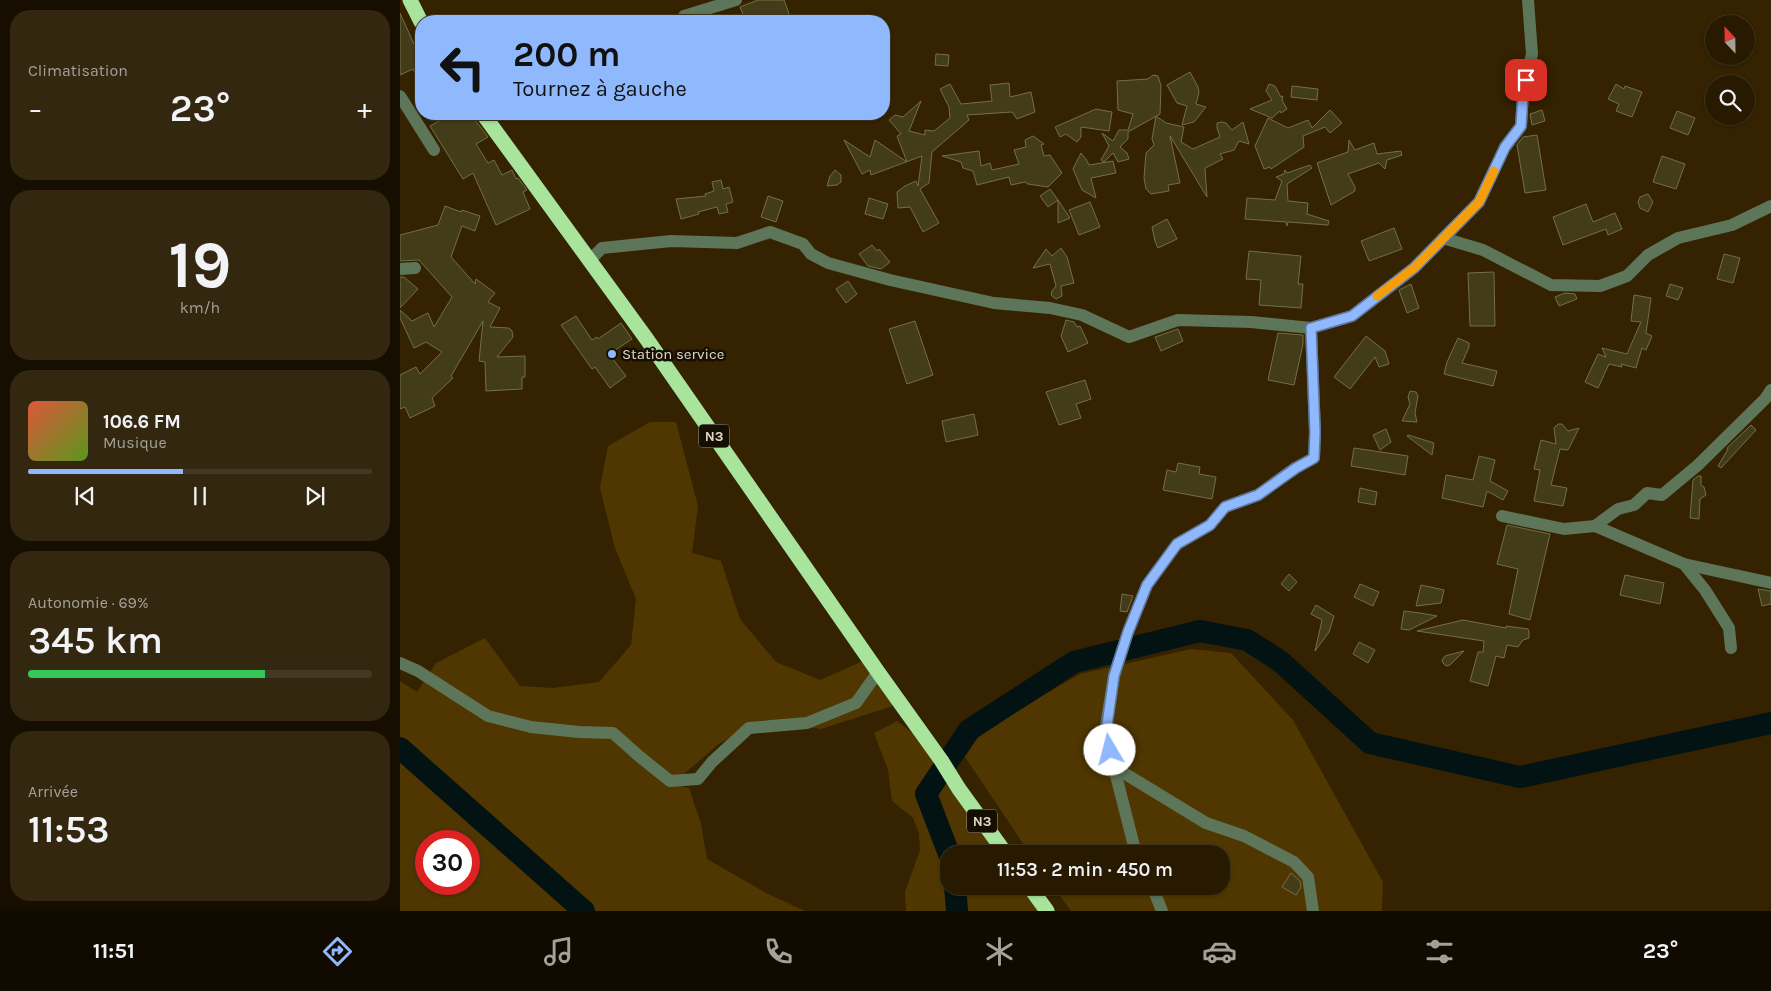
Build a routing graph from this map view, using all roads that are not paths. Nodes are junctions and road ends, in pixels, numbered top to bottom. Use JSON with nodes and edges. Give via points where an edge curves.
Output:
{"nodes":[{"id":1,"x":410,"y":0,"type":"edge"},
{"id":2,"x":736,"y":0,"type":"edge"},
{"id":3,"x":1528,"y":0,"type":"edge"},
{"id":4,"x":418,"y":15,"type":"edge"},
{"id":5,"x":687,"y":15,"type":"edge"},
{"id":6,"x":400,"y":96,"type":"edge"},
{"id":7,"x":415,"y":120,"type":"edge"},
{"id":8,"x":415,"y":120,"type":"edge"},
{"id":9,"x":488,"y":120,"type":"edge"},
{"id":10,"x":434,"y":150,"type":"dead end"},
{"id":11,"x":1771,"y":206,"type":"edge"},
{"id":12,"x":1443,"y":238,"type":"junction"},
{"id":13,"x":589,"y":261,"type":"junction"},
{"id":14,"x":415,"y":268,"type":"dead end"},
{"id":15,"x":400,"y":269,"type":"edge"},
{"id":16,"x":1311,"y":328,"type":"junction"},
{"id":17,"x":1771,"y":390,"type":"edge"},
{"id":18,"x":1502,"y":516,"type":"dead end"},
{"id":19,"x":1594,"y":526,"type":"junction"},
{"id":20,"x":1684,"y":564,"type":"junction"},
{"id":21,"x":1771,"y":583,"type":"edge"},
{"id":22,"x":1731,"y":648,"type":"dead end"},
{"id":23,"x":400,"y":663,"type":"edge"},
{"id":24,"x":878,"y":672,"type":"junction"},
{"id":25,"x":1114,"y":767,"type":"junction"},
{"id":26,"x":999,"y":845,"type":"edge"},
{"id":27,"x":1134,"y":845,"type":"edge"},
{"id":28,"x":1035,"y":895,"type":"edge"},
{"id":29,"x":1156,"y":895,"type":"edge"},
{"id":30,"x":1047,"y":911,"type":"edge"},
{"id":31,"x":1162,"y":911,"type":"edge"},
{"id":32,"x":1313,"y":911,"type":"edge"}],
"edges":[{"from":1,"to":4,"type":"highway"},
{"from":2,"to":5,"type":"street"},
{"from":3,"to":12,"type":"street","via":[[1532,54],[1523,94],[1521,126],[1505,147],[1479,202]]},
{"from":6,"to":7,"type":"street"},
{"from":8,"to":10,"type":"street"},
{"from":9,"to":13,"type":"highway","number":"N3"},
{"from":11,"to":12,"type":"street","via":[[1732,225],[1678,238],[1648,255],[1628,276],[1600,286],[1551,285],[1483,250]]},
{"from":12,"to":16,"type":"street","via":[[1414,268],[1352,316]]},
{"from":13,"to":16,"type":"street","via":[[602,248],[671,242],[737,243],[770,232],[803,244],[811,254],[828,263],[994,303],[1050,308],[1082,316],[1128,337],[1178,320]]},
{"from":13,"to":24,"type":"highway","number":"N3"},
{"from":14,"to":15,"type":"street"},
{"from":16,"to":25,"type":"street","via":[[1314,458],[1258,495],[1225,507],[1210,525],[1177,544],[1147,585],[1114,676],[1106,732]]},
{"from":17,"to":19,"type":"street","via":[[1698,465],[1662,495],[1647,493],[1634,505],[1618,509]]},
{"from":18,"to":19,"type":"street","via":[[1564,529]]},
{"from":19,"to":20,"type":"street"},
{"from":20,"to":21,"type":"street"},
{"from":20,"to":22,"type":"street","via":[[1706,590],[1729,628]]},
{"from":23,"to":24,"type":"street","via":[[488,716],[532,727],[613,733],[670,780],[698,779],[749,728],[807,723],[856,703]]},
{"from":24,"to":26,"type":"highway","number":"N3"},
{"from":25,"to":27,"type":"street"},
{"from":25,"to":32,"type":"street","via":[[1206,823],[1244,836],[1294,862],[1308,877]]},
{"from":28,"to":30,"type":"highway"},
{"from":29,"to":31,"type":"street"}]}
